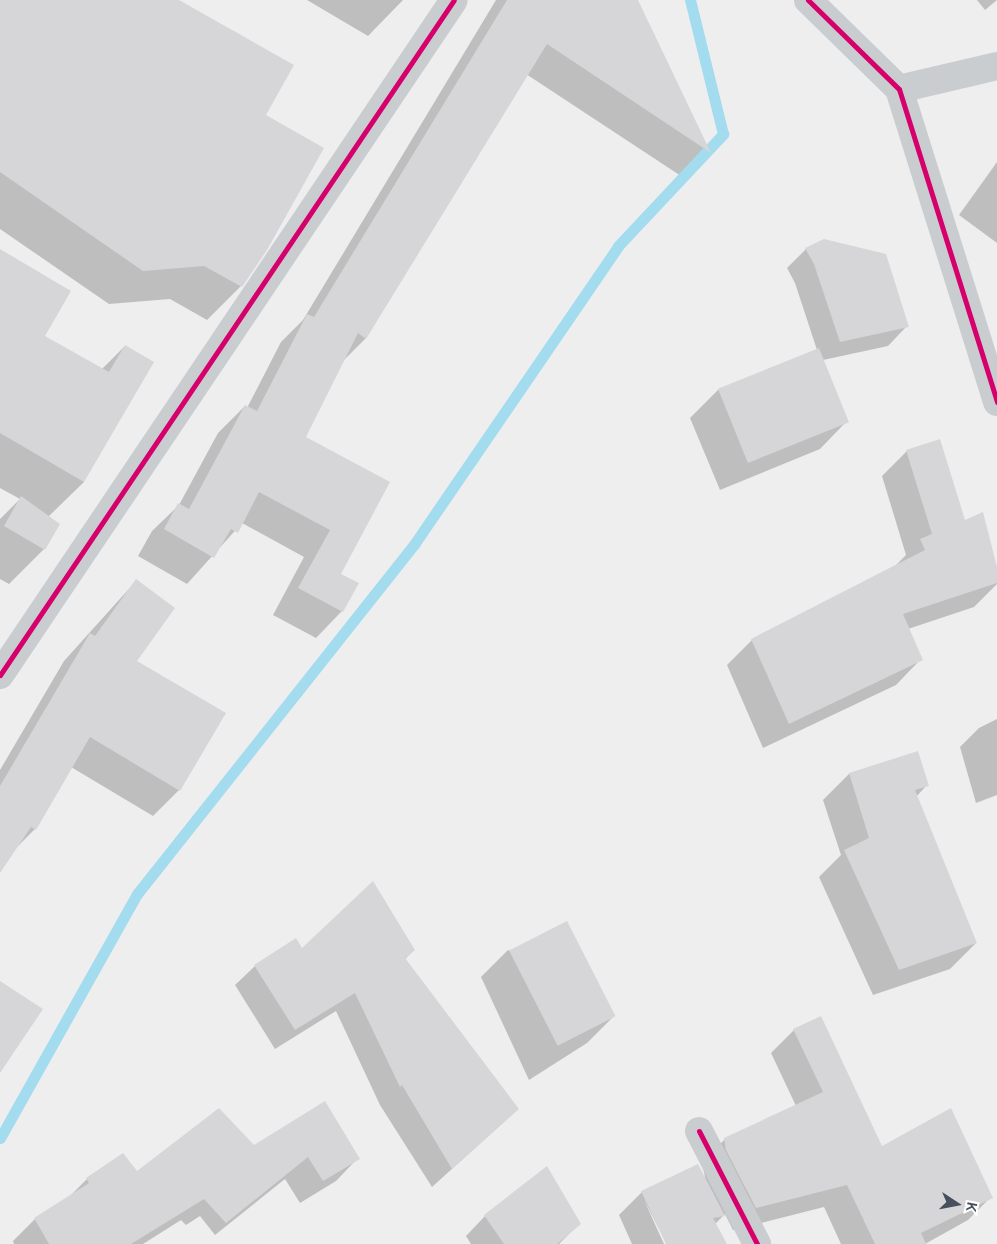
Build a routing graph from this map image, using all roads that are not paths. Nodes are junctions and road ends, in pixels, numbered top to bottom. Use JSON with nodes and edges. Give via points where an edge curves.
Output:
{"nodes":[{"id":1,"x":454,"y":0,"type":"edge"},
{"id":2,"x":808,"y":0,"type":"edge"},
{"id":3,"x":992,"y":64,"type":"edge"},
{"id":4,"x":899,"y":89,"type":"junction"},
{"id":5,"x":997,"y":402,"type":"edge"},
{"id":6,"x":0,"y":675,"type":"edge"},
{"id":7,"x":699,"y":1131,"type":"dead end"},
{"id":8,"x":757,"y":1244,"type":"edge"}],
"edges":[{"from":1,"to":6,"type":"street"},
{"from":2,"to":4,"type":"street"},
{"from":3,"to":4,"type":"street"},
{"from":4,"to":5,"type":"street"},
{"from":7,"to":8,"type":"street"}]}
